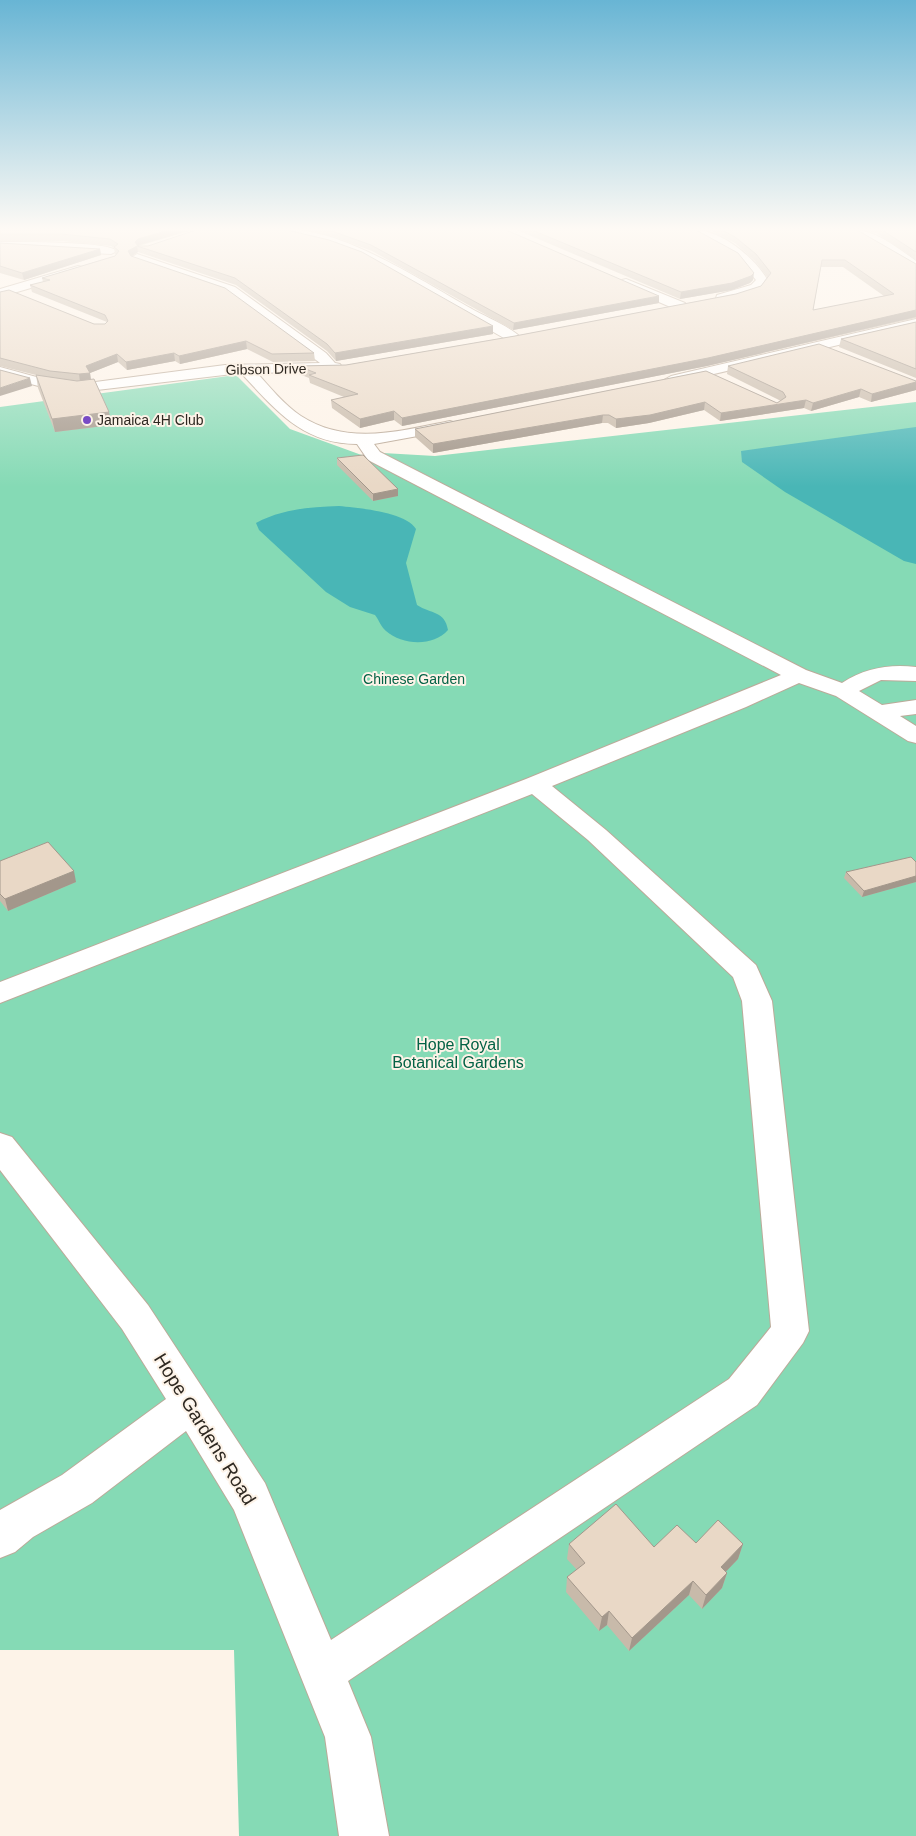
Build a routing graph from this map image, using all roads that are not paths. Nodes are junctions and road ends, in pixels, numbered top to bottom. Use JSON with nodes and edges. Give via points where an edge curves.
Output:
{"nodes":[{"id":1,"x":265,"y":316,"type":"edge"},
{"id":2,"x":479,"y":316,"type":"edge"},
{"id":3,"x":916,"y":324,"type":"edge"},
{"id":4,"x":494,"y":341,"type":"edge"},
{"id":5,"x":820,"y":346,"type":"junction"},
{"id":6,"x":846,"y":356,"type":"edge"},
{"id":7,"x":331,"y":367,"type":"junction"},
{"id":8,"x":244,"y":368,"type":"junction"},
{"id":9,"x":346,"y":368,"type":"edge"},
{"id":10,"x":0,"y":371,"type":"edge"},
{"id":11,"x":706,"y":372,"type":"junction"},
{"id":12,"x":724,"y":380,"type":"edge"},
{"id":13,"x":659,"y":382,"type":"edge"},
{"id":14,"x":469,"y":422,"type":"edge"},
{"id":15,"x":363,"y":442,"type":"junction"},
{"id":16,"x":798,"y":674,"type":"junction"},
{"id":17,"x":916,"y":674,"type":"edge"},
{"id":18,"x":844,"y":691,"type":"junction"},
{"id":19,"x":916,"y":707,"type":"edge"},
{"id":20,"x":879,"y":712,"type":"junction"},
{"id":21,"x":916,"y":736,"type":"edge"},
{"id":22,"x":535,"y":784,"type":"junction"},
{"id":23,"x":0,"y":993,"type":"edge"},
{"id":24,"x":0,"y":1146,"type":"edge"},
{"id":25,"x":191,"y":1404,"type":"junction"},
{"id":26,"x":0,"y":1537,"type":"edge"},
{"id":27,"x":322,"y":1672,"type":"junction"},
{"id":28,"x":364,"y":1836,"type":"edge"}],
"edges":[{"from":1,"to":7,"type":"street","via":[[321,356]]},
{"from":2,"to":4,"type":"street","via":[[519,337]]},
{"from":3,"to":5,"type":"street"},
{"from":5,"to":6,"type":"street"},
{"from":5,"to":11,"type":"street"},
{"from":7,"to":8,"type":"street","name":"Gibson Drive"},
{"from":7,"to":9,"type":"street","name":"Gibson Drive"},
{"from":8,"to":10,"type":"street","name":"Gibson Drive","via":[[80,388],[50,385]]},
{"from":8,"to":15,"type":"street","via":[[294,418],[341,439]]},
{"from":11,"to":12,"type":"street"},
{"from":11,"to":13,"type":"street"},
{"from":14,"to":15,"type":"street"},
{"from":15,"to":16,"type":"street","via":[[374,456]]},
{"from":16,"to":18,"type":"street"},
{"from":16,"to":22,"type":"street","via":[[738,702]]},
{"from":17,"to":18,"type":"street","via":[[877,672]]},
{"from":18,"to":20,"type":"street"},
{"from":19,"to":20,"type":"street"},
{"from":20,"to":21,"type":"street"},
{"from":22,"to":23,"type":"street"},
{"from":22,"to":27,"type":"street","via":[[604,842],[746,972],[757,1001],[790,1331],[744,1392]]},
{"from":24,"to":25,"type":"street","name":"Hope Gardens Road","via":[[136,1317]]},
{"from":25,"to":26,"type":"street","via":[[77,1489],[18,1522]]},
{"from":25,"to":27,"type":"street","name":"Hope Gardens Road","via":[[250,1497]]},
{"from":27,"to":28,"type":"street","name":"Hope Gardens Road","via":[[348,1737]]}]}
